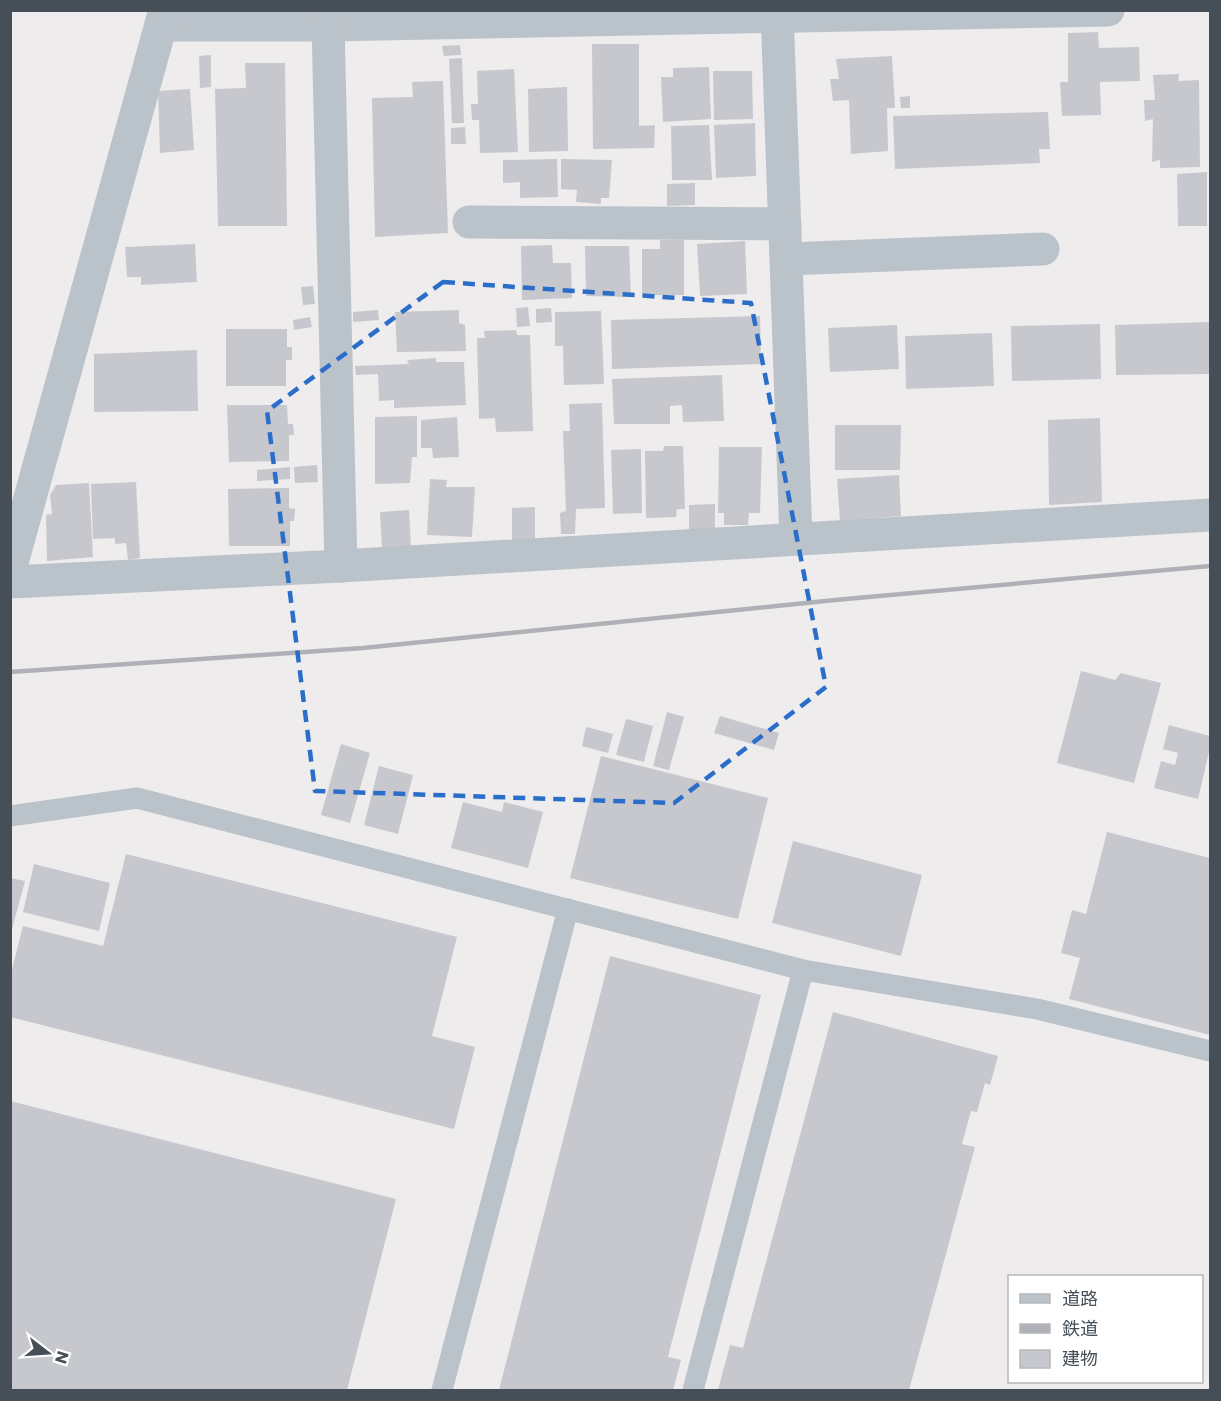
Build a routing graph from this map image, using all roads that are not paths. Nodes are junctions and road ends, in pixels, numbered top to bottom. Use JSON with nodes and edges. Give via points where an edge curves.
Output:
{"nodes":[{"id":1,"x":1108,"y":10,"type":"edge"},
{"id":2,"x":777,"y":14,"type":"edge"},
{"id":3,"x":163,"y":18,"type":"edge"},
{"id":4,"x":328,"y":25,"type":"junction"},
{"id":5,"x":469,"y":222,"type":"dead end"},
{"id":6,"x":785,"y":224,"type":"junction"},
{"id":7,"x":1043,"y":249,"type":"dead end"},
{"id":8,"x":787,"y":259,"type":"junction"},
{"id":9,"x":1210,"y":515,"type":"edge"},
{"id":10,"x":796,"y":538,"type":"junction"},
{"id":11,"x":340,"y":566,"type":"junction"},
{"id":12,"x":10,"y":570,"type":"edge"},
{"id":13,"x":10,"y":582,"type":"edge"},
{"id":14,"x":10,"y":816,"type":"edge"},
{"id":15,"x":568,"y":909,"type":"junction"},
{"id":16,"x":803,"y":970,"type":"junction"},
{"id":17,"x":1210,"y":1051,"type":"edge"},
{"id":18,"x":442,"y":1390,"type":"edge"},
{"id":19,"x":693,"y":1390,"type":"edge"}],
"edges":[{"from":1,"to":2,"type":"street"},
{"from":2,"to":4,"type":"street"},
{"from":2,"to":6,"type":"street"},
{"from":3,"to":4,"type":"street"},
{"from":3,"to":12,"type":"street"},
{"from":4,"to":11,"type":"street"},
{"from":5,"to":6,"type":"street"},
{"from":6,"to":8,"type":"street"},
{"from":7,"to":8,"type":"street"},
{"from":8,"to":10,"type":"street"},
{"from":9,"to":10,"type":"street"},
{"from":10,"to":11,"type":"street"},
{"from":11,"to":13,"type":"street"},
{"from":14,"to":15,"type":"lane","via":[[137,798]]},
{"from":15,"to":16,"type":"lane"},
{"from":15,"to":18,"type":"lane"},
{"from":16,"to":17,"type":"lane","via":[[1037,1009]]},
{"from":16,"to":19,"type":"lane"}]}
